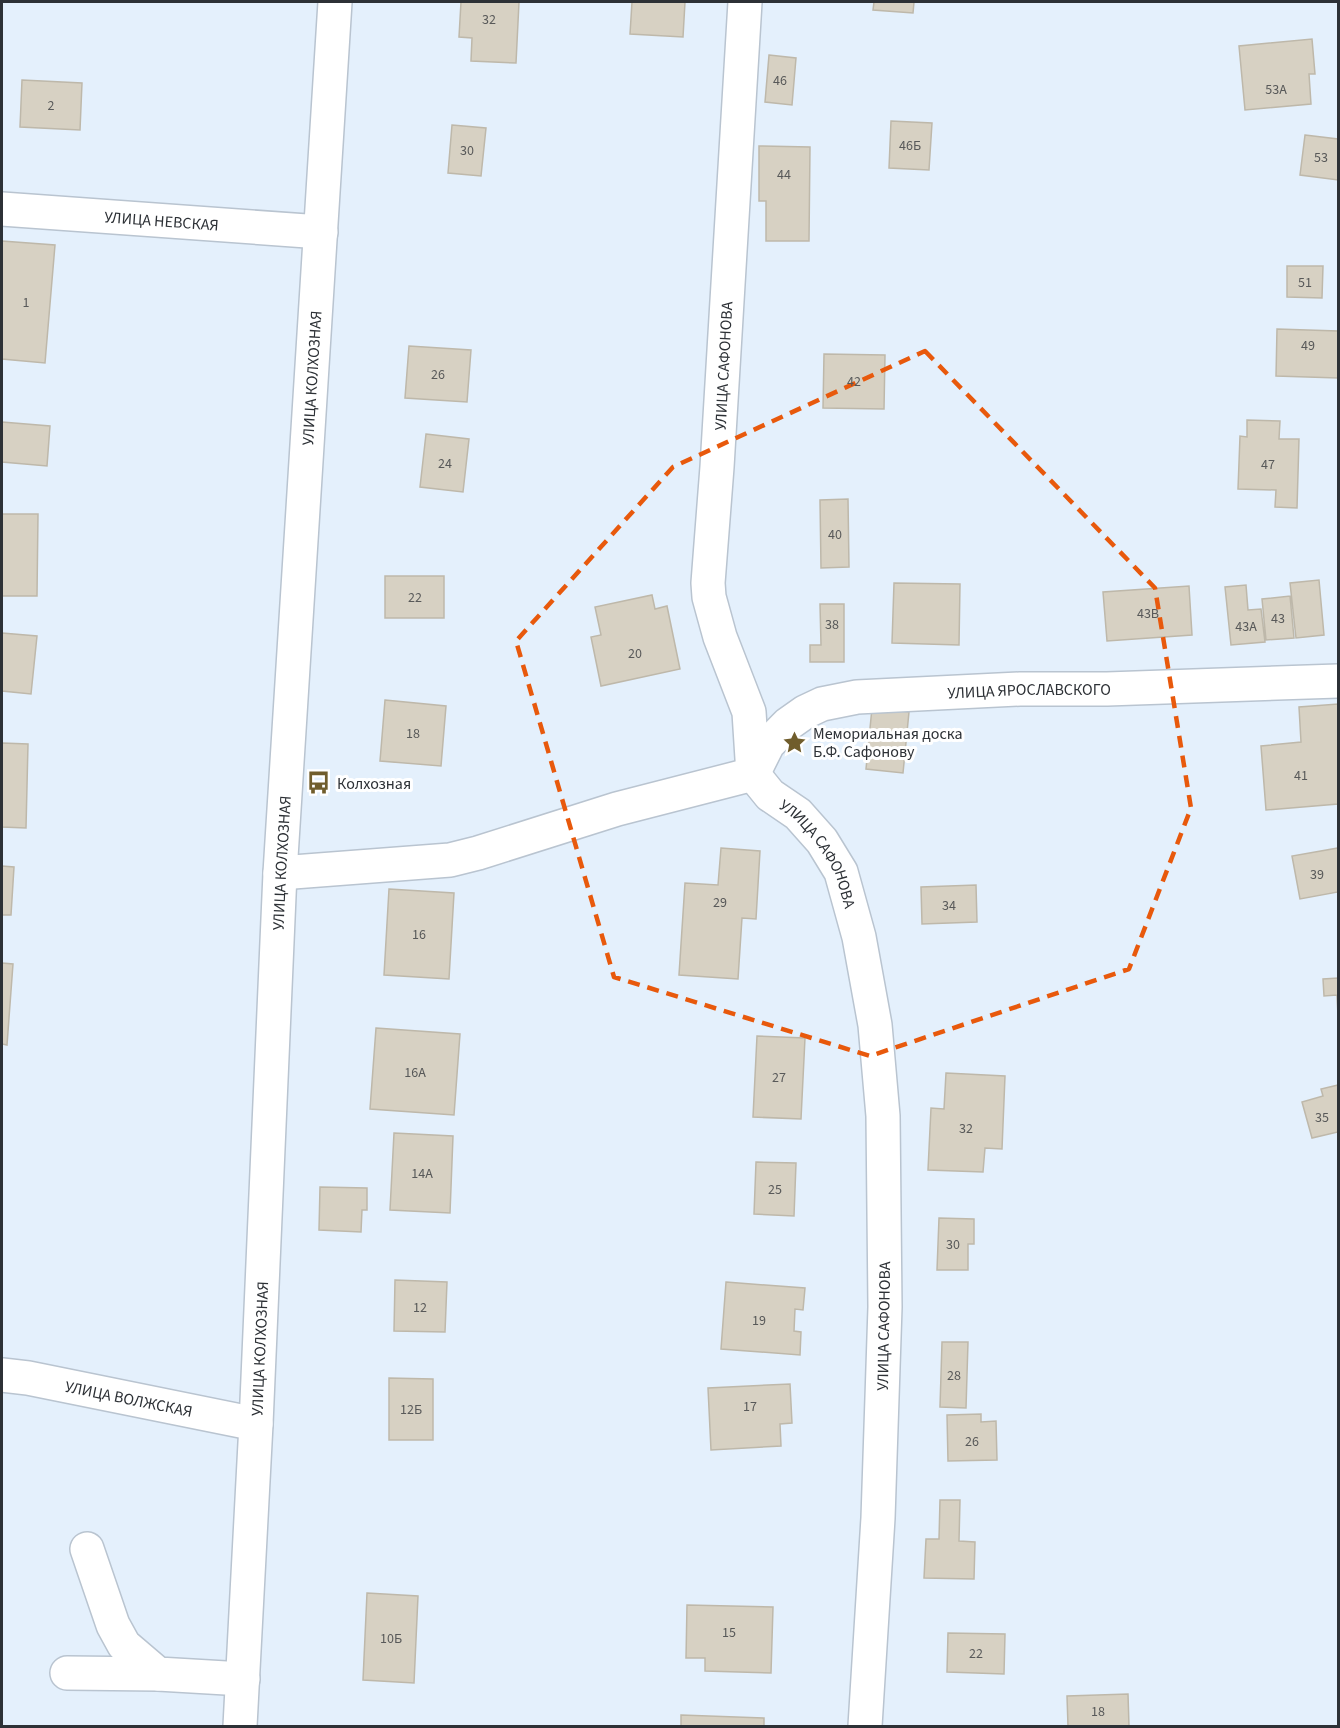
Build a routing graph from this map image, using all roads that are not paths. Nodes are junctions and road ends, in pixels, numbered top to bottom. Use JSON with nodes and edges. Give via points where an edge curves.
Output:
{"nodes":[{"id":1,"x":335,"y":2,"type":"edge"},
{"id":2,"x":745,"y":2,"type":"edge"},
{"id":3,"x":2,"y":209,"type":"edge"},
{"id":4,"x":321,"y":232,"type":"junction"},
{"id":5,"x":1338,"y":681,"type":"edge"},
{"id":6,"x":753,"y":774,"type":"junction"},
{"id":7,"x":280,"y":873,"type":"junction"},
{"id":8,"x":2,"y":1375,"type":"edge"},
{"id":9,"x":256,"y":1424,"type":"junction"},
{"id":10,"x":87,"y":1549,"type":"dead end"},
{"id":11,"x":67,"y":1673,"type":"dead end"},
{"id":12,"x":158,"y":1674,"type":"junction"},
{"id":13,"x":243,"y":1679,"type":"junction"},
{"id":14,"x":240,"y":1726,"type":"edge"},
{"id":15,"x":865,"y":1726,"type":"edge"}],
"edges":[{"from":1,"to":4,"type":"street","name":"УЛИЦА КОЛХОЗНАЯ"},
{"from":2,"to":6,"type":"street","name":"УЛИЦА САФОНОВА","via":[[708,584],[720,637],[749,712]]},
{"from":3,"to":4,"type":"street","name":"УЛИЦА НЕВСКАЯ"},
{"from":4,"to":7,"type":"street","name":"УЛИЦА КОЛХОЗНАЯ"},
{"from":5,"to":6,"type":"street","name":"УЛИЦА ЯРОСЛАВСКОГО","via":[[857,697],[822,704],[797,718],[768,744]]},
{"from":6,"to":7,"type":"street","via":[[617,809],[450,860]]},
{"from":6,"to":15,"type":"street","name":"УЛИЦА САФОНОВА","via":[[770,795],[798,814],[822,841],[840,872],[859,937],[876,1025],[883,1116],[885,1307],[878,1518]]},
{"from":7,"to":9,"type":"street","name":"УЛИЦА КОЛХОЗНАЯ"},
{"from":8,"to":9,"type":"street","name":"УЛИЦА ВОЛЖСКАЯ"},
{"from":9,"to":13,"type":"street","name":"УЛИЦА КОЛХОЗНАЯ"},
{"from":10,"to":12,"type":"street","via":[[124,1645]]},
{"from":11,"to":12,"type":"street"},
{"from":12,"to":13,"type":"street"},
{"from":13,"to":14,"type":"street","name":"УЛИЦА КОЛХОЗНАЯ"}]}
